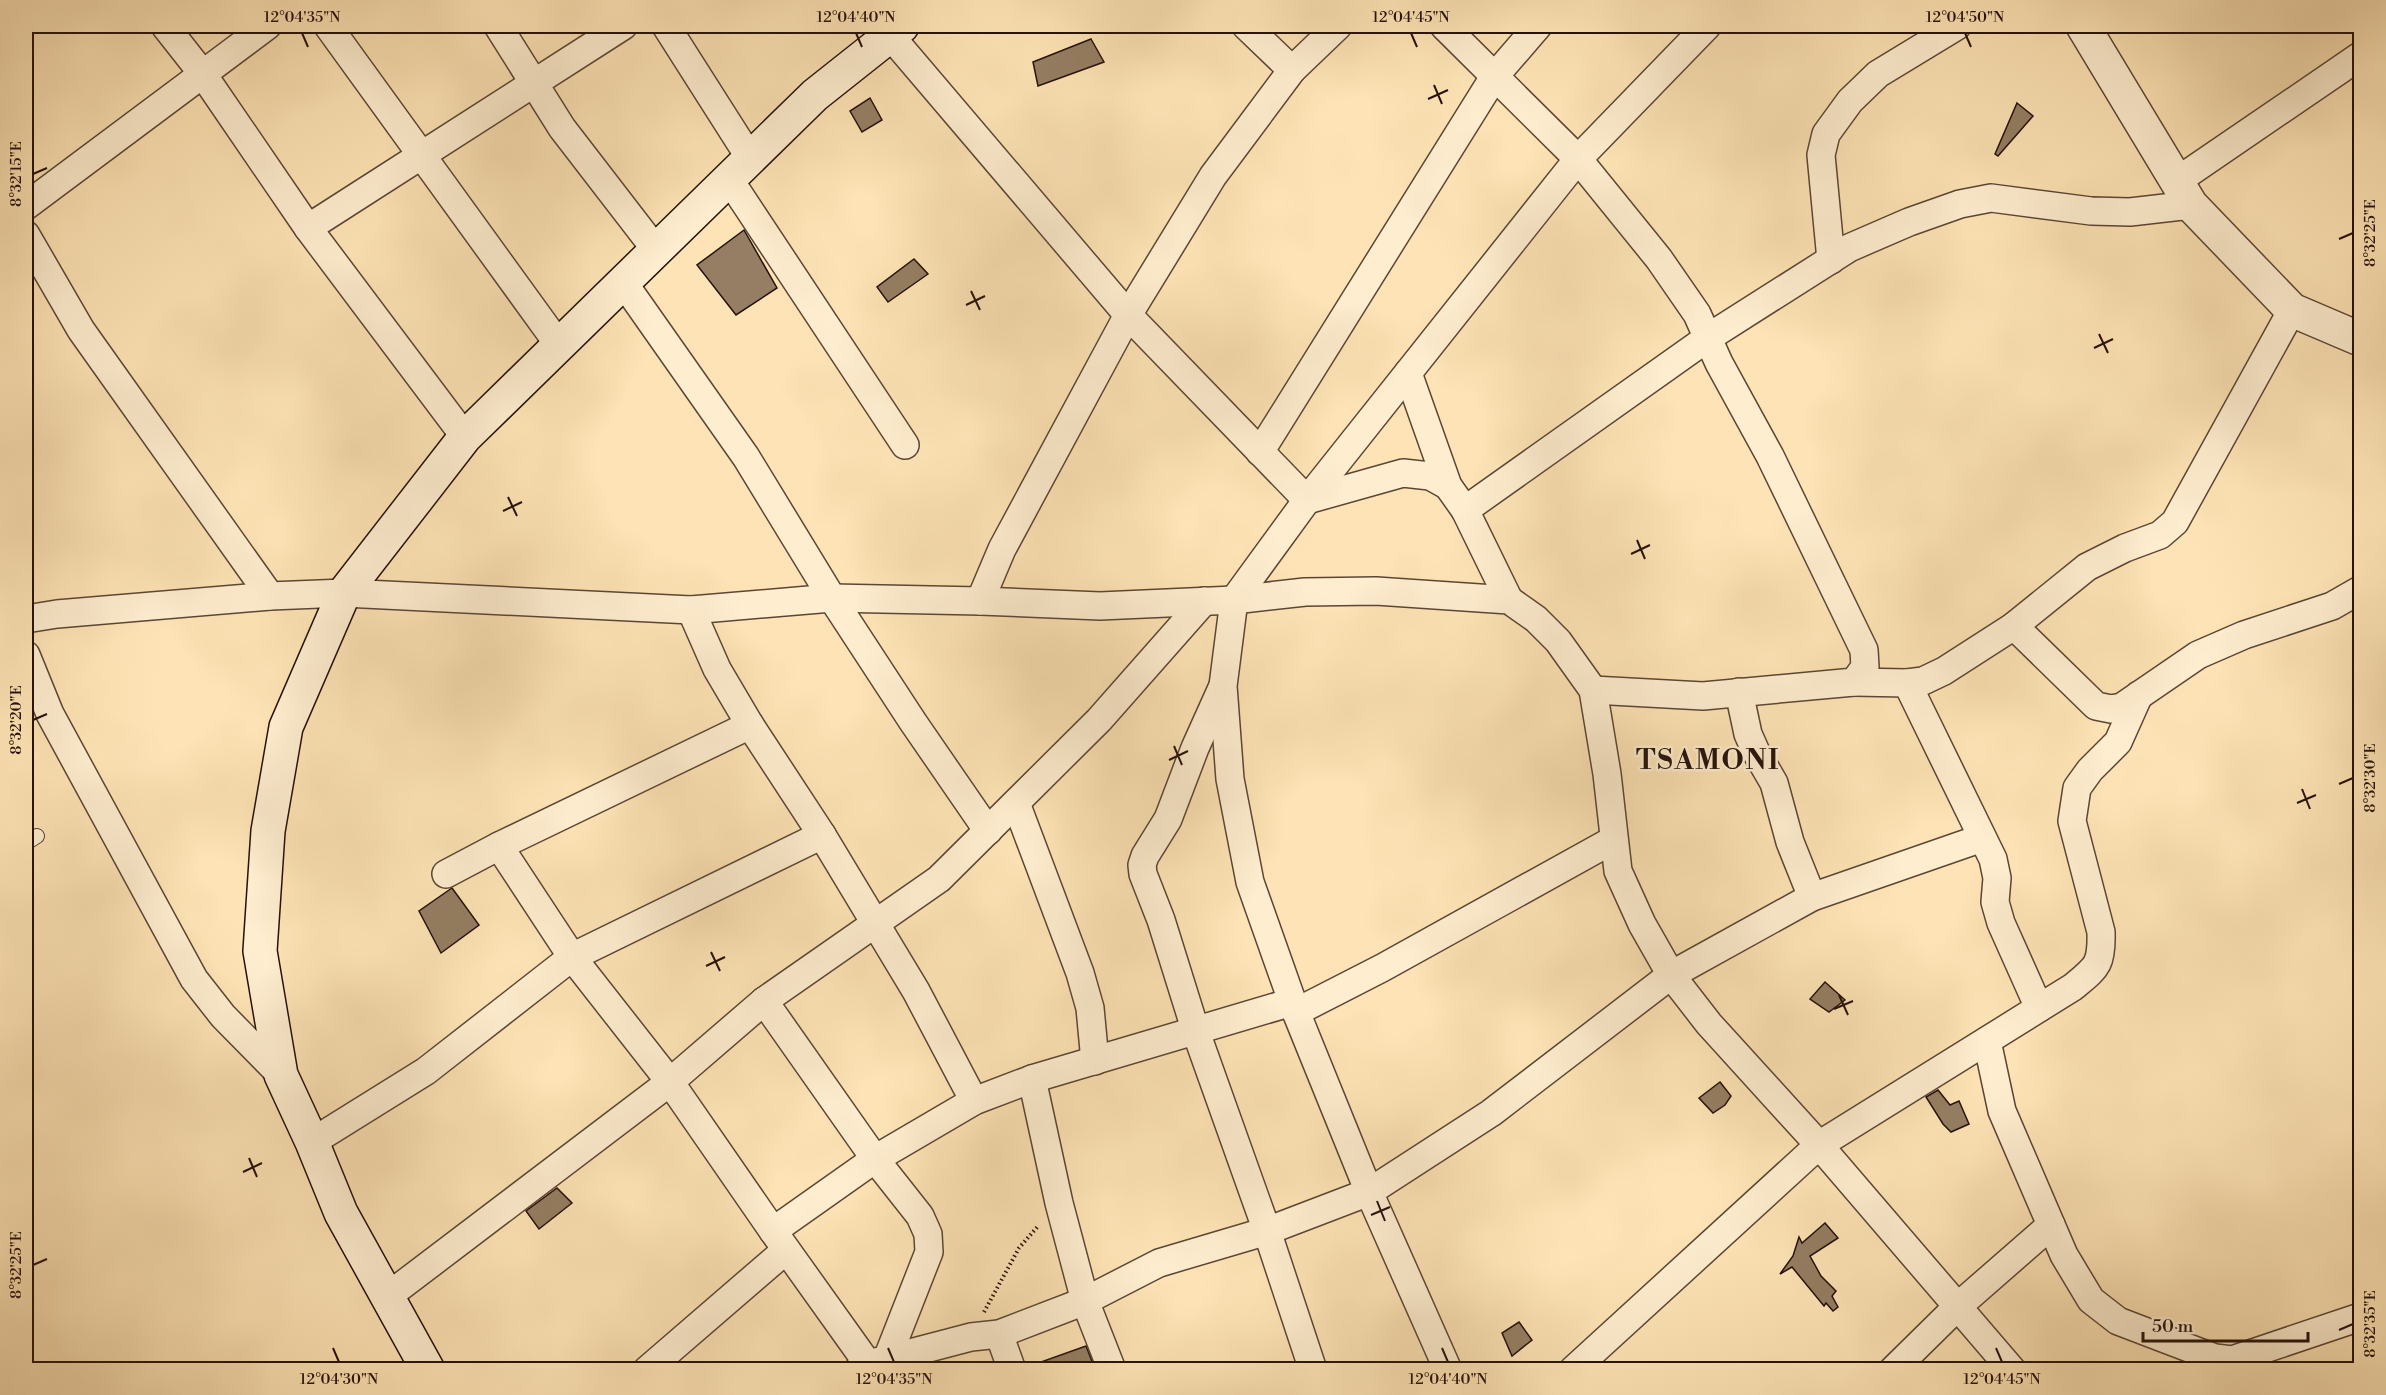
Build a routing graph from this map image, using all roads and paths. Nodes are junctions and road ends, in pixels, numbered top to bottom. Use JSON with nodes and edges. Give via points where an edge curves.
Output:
{"nodes":[{"id":1,"x":165,"y":26,"type":"edge"},
{"id":2,"x":267,"y":26,"type":"edge"},
{"id":3,"x":328,"y":26,"type":"edge"},
{"id":4,"x":498,"y":26,"type":"edge"},
{"id":5,"x":623,"y":26,"type":"edge"},
{"id":6,"x":666,"y":26,"type":"edge"},
{"id":7,"x":1246,"y":26,"type":"edge"},
{"id":8,"x":1338,"y":26,"type":"edge"},
{"id":9,"x":1444,"y":26,"type":"edge"},
{"id":10,"x":1538,"y":26,"type":"edge"},
{"id":11,"x":1707,"y":26,"type":"edge"},
{"id":12,"x":1957,"y":26,"type":"edge"},
{"id":13,"x":2083,"y":26,"type":"edge"},
{"id":14,"x":891,"y":29,"type":"edge"},
{"id":15,"x":2361,"y":56,"type":"edge"},
{"id":16,"x":1292,"y":70,"type":"junction"},
{"id":17,"x":202,"y":73,"type":"junction"},
{"id":18,"x":1494,"y":77,"type":"junction"},
{"id":19,"x":534,"y":82,"type":"junction"},
{"id":20,"x":421,"y":156,"type":"junction"},
{"id":21,"x":1578,"y":159,"type":"junction"},
{"id":22,"x":740,"y":169,"type":"junction"},
{"id":23,"x":2184,"y":193,"type":"junction"},
{"id":24,"x":26,"y":206,"type":"edge"},
{"id":25,"x":308,"y":228,"type":"junction"},
{"id":26,"x":26,"y":235,"type":"edge"},
{"id":27,"x":656,"y":250,"type":"junction"},
{"id":28,"x":1831,"y":260,"type":"junction"},
{"id":29,"x":623,"y":282,"type":"junction"},
{"id":30,"x":2292,"y":310,"type":"junction"},
{"id":31,"x":1128,"y":315,"type":"junction"},
{"id":32,"x":1709,"y":337,"type":"junction"},
{"id":33,"x":2360,"y":338,"type":"edge"},
{"id":34,"x":559,"y":345,"type":"junction"},
{"id":35,"x":1408,"y":373,"type":"junction"},
{"id":36,"x":465,"y":437,"type":"junction"},
{"id":37,"x":905,"y":445,"type":"dead end"},
{"id":38,"x":1260,"y":452,"type":"junction"},
{"id":39,"x":1448,"y":486,"type":"junction"},
{"id":40,"x":1307,"y":500,"type":"junction"},
{"id":41,"x":1465,"y":510,"type":"junction"},
{"id":42,"x":2361,"y":591,"type":"edge"},
{"id":43,"x":344,"y":593,"type":"junction"},
{"id":44,"x":270,"y":596,"type":"junction"},
{"id":45,"x":832,"y":598,"type":"junction"},
{"id":46,"x":1234,"y":600,"type":"junction"},
{"id":47,"x":1509,"y":600,"type":"junction"},
{"id":48,"x":980,"y":601,"type":"junction"},
{"id":49,"x":1204,"y":601,"type":"junction"},
{"id":50,"x":691,"y":610,"type":"junction"},
{"id":51,"x":26,"y":619,"type":"edge"},
{"id":52,"x":2014,"y":626,"type":"junction"},
{"id":53,"x":26,"y":655,"type":"edge"},
{"id":54,"x":1854,"y":682,"type":"junction"},
{"id":55,"x":1906,"y":683,"type":"junction"},
{"id":56,"x":1223,"y":686,"type":"junction"},
{"id":57,"x":1593,"y":690,"type":"junction"},
{"id":58,"x":1739,"y":692,"type":"junction"},
{"id":59,"x":2139,"y":695,"type":"junction"},
{"id":60,"x":750,"y":725,"type":"junction"},
{"id":61,"x":1016,"y":803,"type":"junction"},
{"id":62,"x":988,"y":831,"type":"junction"},
{"id":63,"x":822,"y":835,"type":"junction"},
{"id":64,"x":1982,"y":838,"type":"junction"},
{"id":65,"x":1613,"y":840,"type":"junction"},
{"id":66,"x":499,"y":846,"type":"junction"},
{"id":67,"x":446,"y":874,"type":"dead end"},
{"id":68,"x":1812,"y":897,"type":"junction"},
{"id":69,"x":875,"y":924,"type":"junction"},
{"id":70,"x":572,"y":957,"type":"junction"},
{"id":71,"x":1671,"y":975,"type":"junction"},
{"id":72,"x":764,"y":1001,"type":"junction"},
{"id":73,"x":1294,"y":1007,"type":"junction"},
{"id":74,"x":2039,"y":1008,"type":"junction"},
{"id":75,"x":1196,"y":1032,"type":"junction"},
{"id":76,"x":1987,"y":1041,"type":"junction"},
{"id":77,"x":1095,"y":1061,"type":"junction"},
{"id":78,"x":281,"y":1075,"type":"junction"},
{"id":79,"x":1032,"y":1079,"type":"junction"},
{"id":80,"x":670,"y":1082,"type":"junction"},
{"id":81,"x":974,"y":1101,"type":"junction"},
{"id":82,"x":312,"y":1142,"type":"junction"},
{"id":83,"x":1819,"y":1145,"type":"junction"},
{"id":84,"x":875,"y":1160,"type":"junction"},
{"id":85,"x":1369,"y":1192,"type":"junction"},
{"id":86,"x":1059,"y":1203,"type":"junction"},
{"id":87,"x":2051,"y":1225,"type":"junction"},
{"id":88,"x":1268,"y":1230,"type":"junction"},
{"id":89,"x":779,"y":1240,"type":"junction"},
{"id":90,"x":388,"y":1296,"type":"junction"},
{"id":91,"x":1085,"y":1302,"type":"junction"},
{"id":92,"x":1956,"y":1308,"type":"junction"},
{"id":93,"x":2361,"y":1317,"type":"edge"},
{"id":94,"x":999,"y":1334,"type":"junction"},
{"id":95,"x":971,"y":1337,"type":"junction"},
{"id":96,"x":871,"y":1364,"type":"edge"},
{"id":97,"x":2222,"y":1364,"type":"edge"},
{"id":98,"x":428,"y":1370,"type":"edge"},
{"id":99,"x":647,"y":1370,"type":"edge"},
{"id":100,"x":1012,"y":1370,"type":"edge"},
{"id":101,"x":1112,"y":1370,"type":"edge"},
{"id":102,"x":1313,"y":1370,"type":"edge"},
{"id":103,"x":1448,"y":1370,"type":"edge"},
{"id":104,"x":1573,"y":1370,"type":"edge"},
{"id":105,"x":1893,"y":1370,"type":"edge"},
{"id":106,"x":2012,"y":1370,"type":"edge"}],
"edges":[{"from":1,"to":17,"type":"street"},
{"from":2,"to":17,"type":"street"},
{"from":3,"to":20,"type":"street"},
{"from":4,"to":19,"type":"street"},
{"from":5,"to":19,"type":"street"},
{"from":6,"to":22,"type":"street"},
{"from":7,"to":16,"type":"street"},
{"from":8,"to":16,"type":"street"},
{"from":9,"to":18,"type":"street"},
{"from":10,"to":18,"type":"street"},
{"from":11,"to":21,"type":"street"},
{"from":12,"to":28,"type":"street","via":[[1878,74],[1850,101],[1826,134],[1821,155]]},
{"from":13,"to":23,"type":"main road"},
{"from":14,"to":22,"type":"main road","via":[[815,95]]},
{"from":14,"to":31,"type":"street"},
{"from":15,"to":23,"type":"street"},
{"from":16,"to":31,"type":"street","via":[[1213,176]]},
{"from":17,"to":24,"type":"street"},
{"from":17,"to":25,"type":"street"},
{"from":18,"to":21,"type":"street"},
{"from":18,"to":38,"type":"street"},
{"from":19,"to":20,"type":"street"},
{"from":19,"to":27,"type":"street","via":[[562,128]]},
{"from":20,"to":25,"type":"street"},
{"from":20,"to":34,"type":"street"},
{"from":21,"to":32,"type":"street","via":[[1659,259]]},
{"from":21,"to":35,"type":"street"},
{"from":22,"to":27,"type":"main road"},
{"from":22,"to":37,"type":"street"},
{"from":23,"to":28,"type":"street","via":[[2130,212],[1991,198],[1909,222]]},
{"from":23,"to":30,"type":"main road"},
{"from":25,"to":36,"type":"street"},
{"from":26,"to":44,"type":"street","via":[[81,330]]},
{"from":27,"to":29,"type":"main road"},
{"from":28,"to":32,"type":"street"},
{"from":29,"to":34,"type":"main road"},
{"from":29,"to":45,"type":"street","via":[[746,457]]},
{"from":30,"to":33,"type":"main road"},
{"from":30,"to":52,"type":"street","via":[[2175,522],[2160,535],[2087,567]]},
{"from":31,"to":38,"type":"street"},
{"from":31,"to":48,"type":"street","via":[[1002,549]]},
{"from":32,"to":41,"type":"street"},
{"from":32,"to":54,"type":"street","via":[[1864,650],[1865,667]]},
{"from":34,"to":36,"type":"main road"},
{"from":35,"to":39,"type":"street"},
{"from":35,"to":40,"type":"street"},
{"from":36,"to":43,"type":"main road"},
{"from":38,"to":40,"type":"street"},
{"from":39,"to":40,"type":"street","via":[[1430,476],[1404,473]]},
{"from":39,"to":41,"type":"street"},
{"from":40,"to":46,"type":"street"},
{"from":41,"to":47,"type":"street"},
{"from":42,"to":59,"type":"street","via":[[2332,606],[2198,655]]},
{"from":43,"to":44,"type":"street"},
{"from":43,"to":50,"type":"street"},
{"from":43,"to":78,"type":"main road","via":[[286,728],[268,831],[260,951]]},
{"from":44,"to":51,"type":"street"},
{"from":45,"to":48,"type":"street"},
{"from":45,"to":50,"type":"street"},
{"from":45,"to":62,"type":"street"},
{"from":46,"to":47,"type":"street","via":[[1305,592],[1376,591]]},
{"from":46,"to":49,"type":"street"},
{"from":46,"to":56,"type":"street"},
{"from":47,"to":57,"type":"street","via":[[1558,640]]},
{"from":48,"to":49,"type":"street","via":[[1100,606]]},
{"from":49,"to":61,"type":"street","via":[[1099,720]]},
{"from":50,"to":60,"type":"street","via":[[717,669]]},
{"from":52,"to":55,"type":"street","via":[[1944,671],[1923,681]]},
{"from":52,"to":59,"type":"street","via":[[2096,706],[2122,707]]},
{"from":53,"to":78,"type":"street","via":[[50,714],[194,980]]},
{"from":54,"to":55,"type":"street"},
{"from":54,"to":58,"type":"street"},
{"from":55,"to":64,"type":"street"},
{"from":56,"to":73,"type":"street","via":[[1230,779],[1250,882]]},
{"from":56,"to":75,"type":"street","via":[[1167,819],[1142,865]]},
{"from":57,"to":58,"type":"street","via":[[1703,696]]},
{"from":57,"to":65,"type":"street"},
{"from":58,"to":68,"type":"street","via":[[1748,734],[1774,783],[1790,842]]},
{"from":59,"to":74,"type":"street","via":[[2118,742],[2078,788],[2072,821],[2101,932],[2096,968]]},
{"from":60,"to":63,"type":"street"},
{"from":60,"to":66,"type":"street"},
{"from":61,"to":62,"type":"street"},
{"from":61,"to":77,"type":"street","via":[[1080,973],[1090,1008]]},
{"from":62,"to":69,"type":"street","via":[[939,879]]},
{"from":63,"to":69,"type":"street"},
{"from":63,"to":70,"type":"street"},
{"from":64,"to":68,"type":"street"},
{"from":64,"to":74,"type":"street","via":[[1993,859],[1997,878],[1995,902],[2001,923]]},
{"from":65,"to":71,"type":"street","via":[[1618,871]]},
{"from":65,"to":73,"type":"street","via":[[1382,968]]},
{"from":66,"to":67,"type":"street"},
{"from":66,"to":70,"type":"street"},
{"from":68,"to":71,"type":"street"},
{"from":69,"to":72,"type":"street"},
{"from":69,"to":81,"type":"street","via":[[916,991]]},
{"from":70,"to":80,"type":"street"},
{"from":70,"to":82,"type":"street","via":[[426,1071]]},
{"from":71,"to":83,"type":"street","via":[[1709,1024]]},
{"from":71,"to":85,"type":"street","via":[[1491,1113]]},
{"from":72,"to":80,"type":"street"},
{"from":72,"to":84,"type":"street"},
{"from":73,"to":75,"type":"street"},
{"from":73,"to":85,"type":"street"},
{"from":74,"to":76,"type":"street"},
{"from":75,"to":77,"type":"street"},
{"from":75,"to":88,"type":"street"},
{"from":76,"to":83,"type":"street"},
{"from":76,"to":87,"type":"street","via":[[2002,1111]]},
{"from":77,"to":79,"type":"street"},
{"from":78,"to":82,"type":"main road"},
{"from":79,"to":81,"type":"street"},
{"from":79,"to":86,"type":"street"},
{"from":80,"to":89,"type":"street"},
{"from":80,"to":90,"type":"street"},
{"from":81,"to":84,"type":"street"},
{"from":82,"to":90,"type":"main road","via":[[341,1213]]},
{"from":83,"to":92,"type":"street"},
{"from":83,"to":104,"type":"street"},
{"from":84,"to":89,"type":"street"},
{"from":84,"to":96,"type":"street","via":[[920,1216],[928,1234],[929,1252]]},
{"from":85,"to":88,"type":"street"},
{"from":85,"to":103,"type":"street"},
{"from":86,"to":91,"type":"street"},
{"from":86,"to":95,"type":"path","via":[[1019,1248]]},
{"from":87,"to":92,"type":"street"},
{"from":87,"to":97,"type":"street","via":[[2091,1300],[2118,1321]]},
{"from":88,"to":91,"type":"street","via":[[1159,1263]]},
{"from":88,"to":102,"type":"street"},
{"from":89,"to":96,"type":"street"},
{"from":89,"to":99,"type":"street"},
{"from":90,"to":98,"type":"main road"},
{"from":91,"to":94,"type":"street"},
{"from":91,"to":101,"type":"street"},
{"from":92,"to":105,"type":"street"},
{"from":92,"to":106,"type":"street"},
{"from":93,"to":97,"type":"street"},
{"from":94,"to":95,"type":"street"},
{"from":94,"to":100,"type":"street"},
{"from":95,"to":96,"type":"street"}]}
